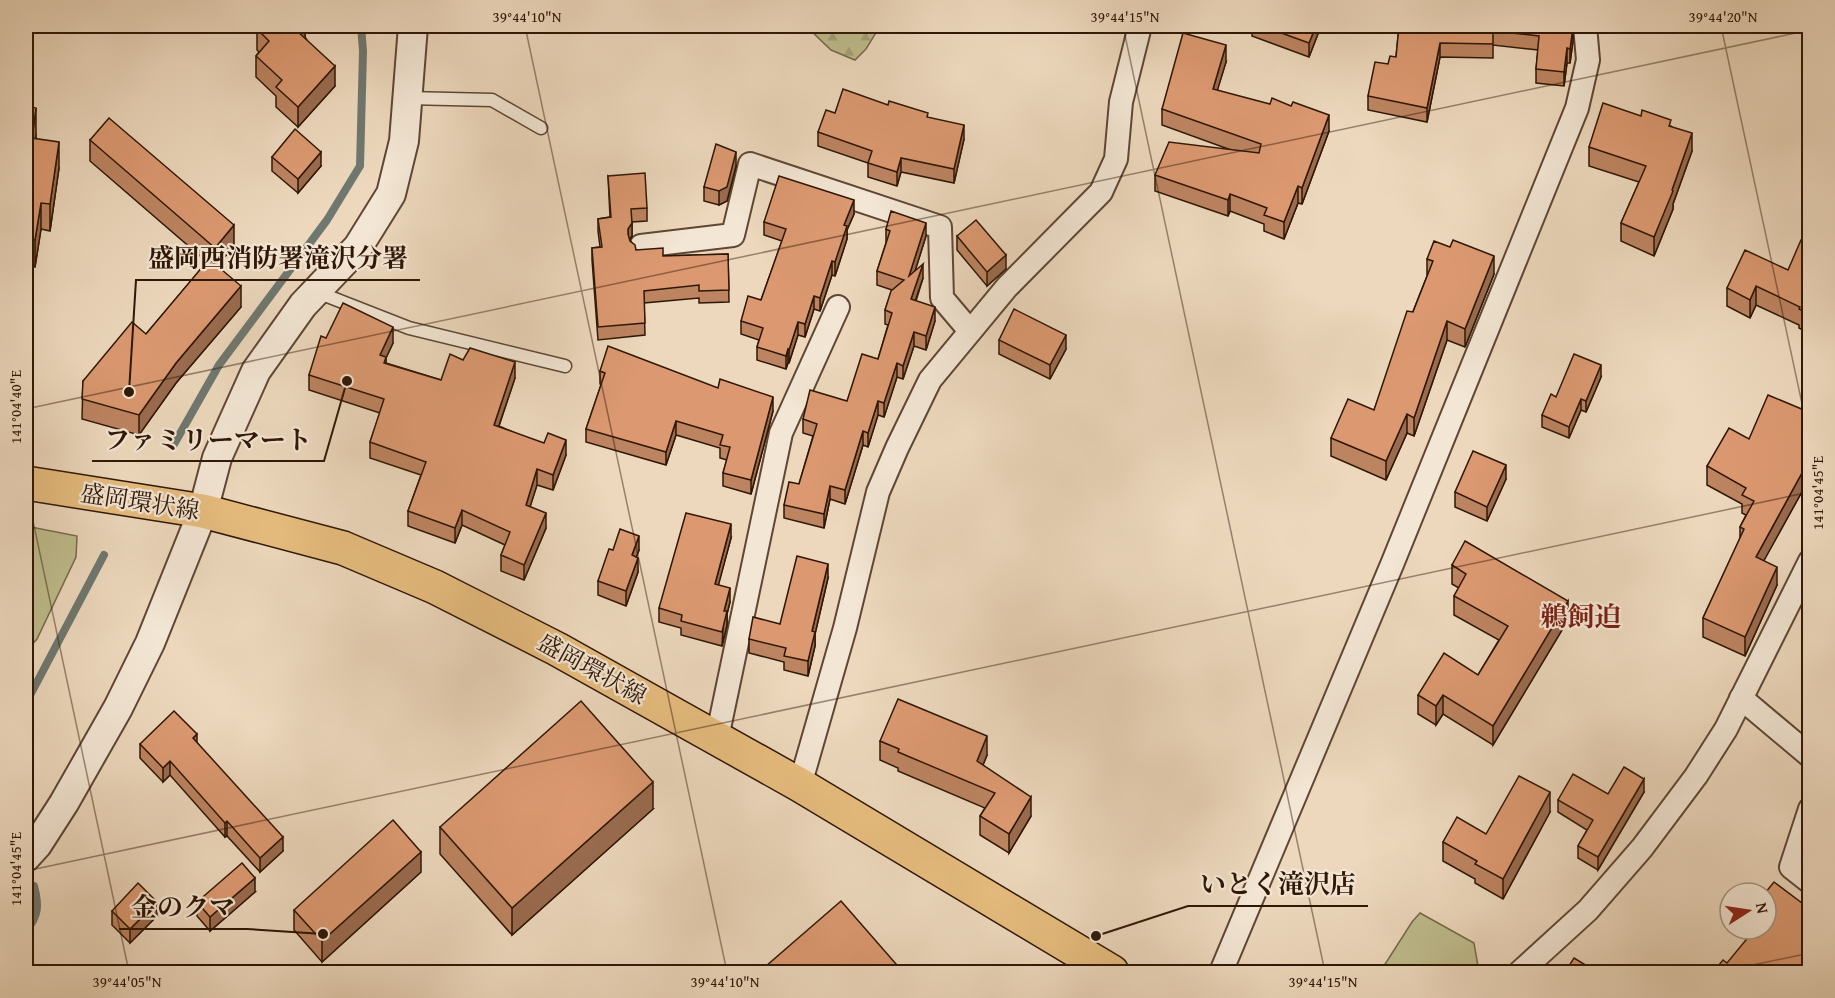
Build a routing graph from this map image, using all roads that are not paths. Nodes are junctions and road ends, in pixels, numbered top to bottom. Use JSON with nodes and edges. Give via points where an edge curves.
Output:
{"nodes":[{"id":1,"x":413,"y":26,"type":"edge"},
{"id":2,"x":1140,"y":26,"type":"edge"},
{"id":3,"x":1585,"y":26,"type":"edge"},
{"id":4,"x":407,"y":98,"type":"junction"},
{"id":5,"x":541,"y":128,"type":"dead end"},
{"id":6,"x":641,"y":246,"type":"dead end"},
{"id":7,"x":316,"y":291,"type":"junction"},
{"id":8,"x":838,"y":307,"type":"dead end"},
{"id":9,"x":970,"y":331,"type":"junction"},
{"id":10,"x":565,"y":366,"type":"dead end"},
{"id":11,"x":26,"y":483,"type":"edge"},
{"id":12,"x":202,"y":511,"type":"junction"},
{"id":13,"x":1809,"y":561,"type":"edge"},
{"id":14,"x":1741,"y":698,"type":"junction"},
{"id":15,"x":717,"y":738,"type":"junction"},
{"id":16,"x":1809,"y":756,"type":"edge"},
{"id":17,"x":800,"y":785,"type":"junction"},
{"id":18,"x":1809,"y":809,"type":"edge"},
{"id":19,"x":26,"y":857,"type":"edge"},
{"id":20,"x":1809,"y":882,"type":"edge"},
{"id":21,"x":1112,"y":972,"type":"edge"},
{"id":22,"x":1221,"y":972,"type":"edge"},
{"id":23,"x":1520,"y":972,"type":"edge"}],
"edges":[{"from":1,"to":4,"type":"street"},
{"from":2,"to":9,"type":"street","via":[[1121,102],[1116,159],[1101,192],[1007,287]]},
{"from":3,"to":22,"type":"street","via":[[1588,60],[1576,108],[1393,562]]},
{"from":4,"to":5,"type":"lane","via":[[492,100]]},
{"from":4,"to":7,"type":"street","via":[[404,141],[391,194],[358,247]]},
{"from":6,"to":9,"type":"street","via":[[733,235],[750,164],[940,227],[942,298]]},
{"from":7,"to":10,"type":"lane","via":[[410,327]]},
{"from":7,"to":12,"type":"street","via":[[256,371],[217,458]]},
{"from":8,"to":15,"type":"street","via":[[781,433]]},
{"from":9,"to":17,"type":"street","via":[[930,380],[878,492],[845,628]]},
{"from":11,"to":12,"type":"main road","name":"盛岡環状線"},
{"from":12,"to":15,"type":"main road","name":"盛岡環状線","via":[[343,548],[435,587]]},
{"from":12,"to":19,"type":"street","via":[[150,642],[118,708],[64,803]]},
{"from":13,"to":14,"type":"street"},
{"from":14,"to":16,"type":"street"},
{"from":14,"to":23,"type":"street","via":[[1696,776],[1642,848],[1588,910]]},
{"from":15,"to":17,"type":"main road","name":"盛岡環状線"},
{"from":17,"to":21,"type":"main road","name":"盛岡環状線"},
{"from":18,"to":20,"type":"street","via":[[1791,867]]}]}
